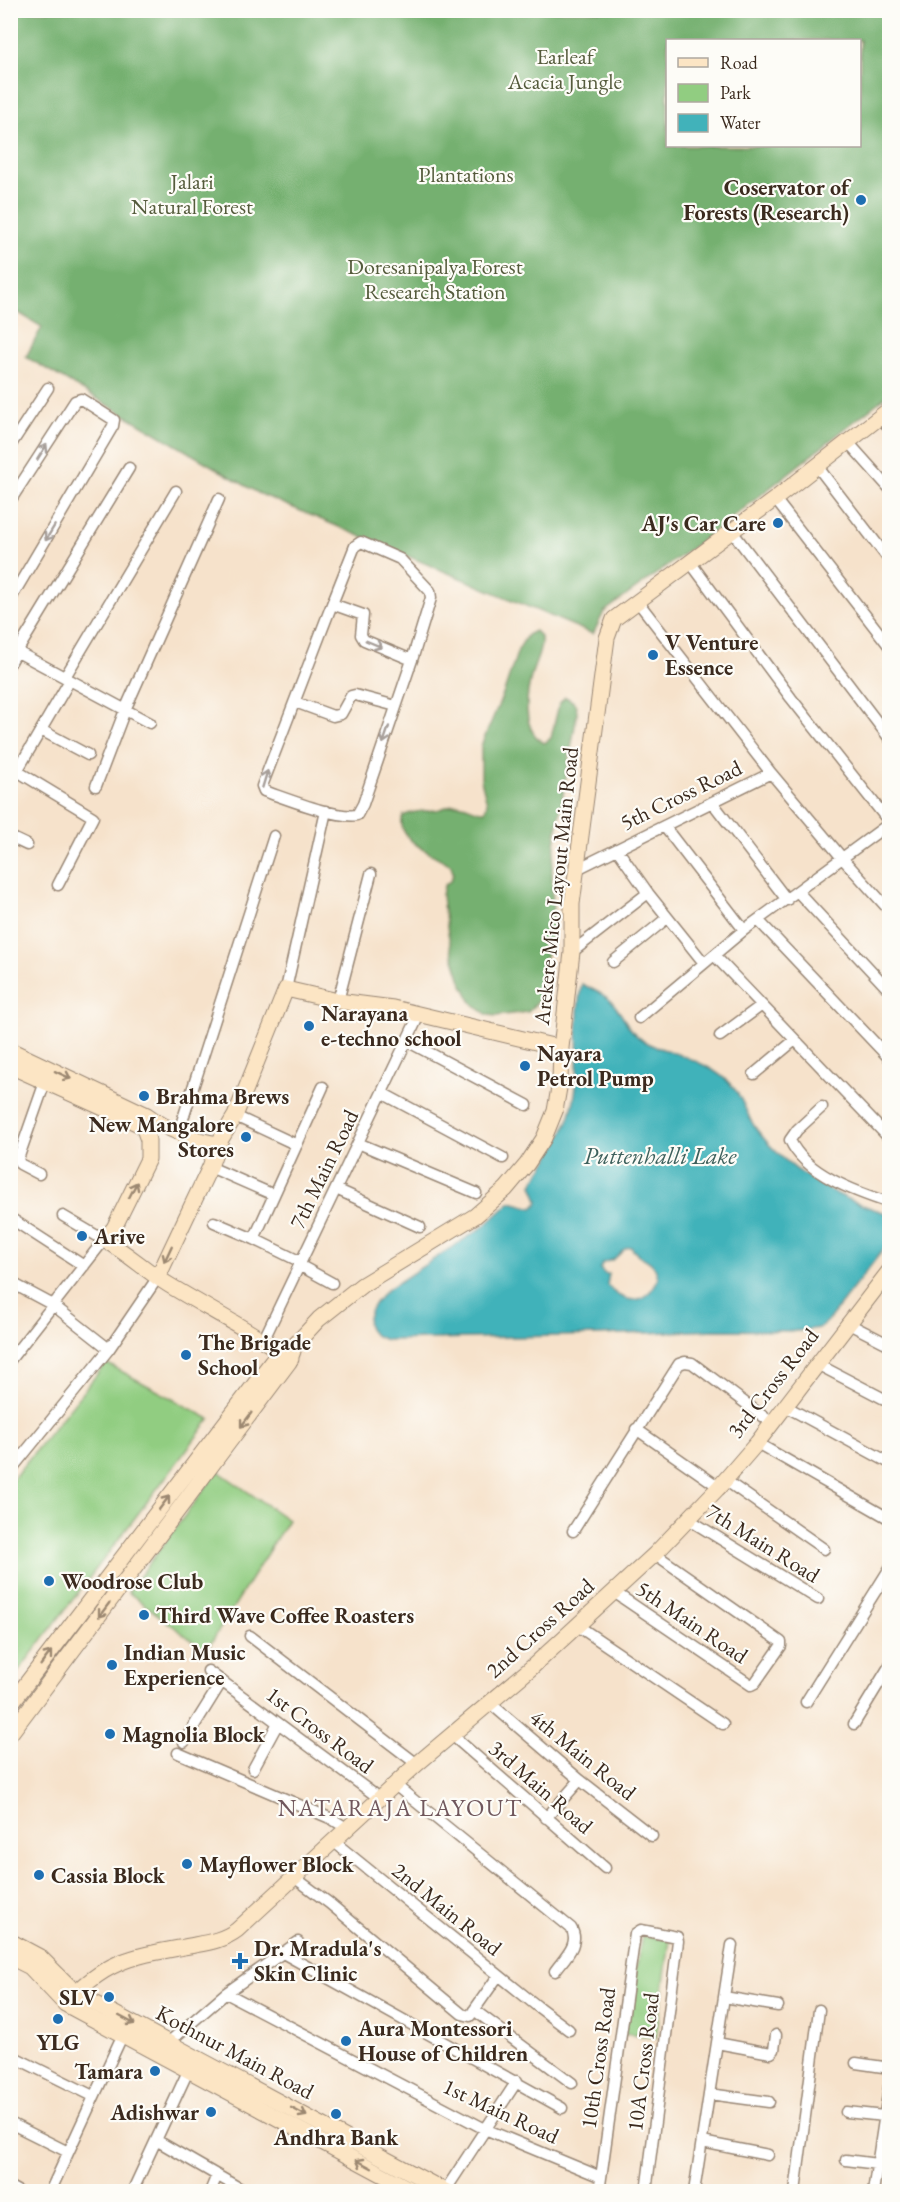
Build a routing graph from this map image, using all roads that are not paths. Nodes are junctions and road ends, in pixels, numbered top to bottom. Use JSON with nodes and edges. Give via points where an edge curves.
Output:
{"nodes":[{"id":1,"x":48,"y":388,"type":"dead end"},
{"id":2,"x":886,"y":418,"type":"edge"},
{"id":3,"x":848,"y":442,"type":"junction"},
{"id":4,"x":10,"y":446,"type":"edge"},
{"id":5,"x":817,"y":466,"type":"junction"},
{"id":6,"x":129,"y":468,"type":"dead end"},
{"id":7,"x":890,"y":489,"type":"edge"},
{"id":8,"x":176,"y":491,"type":"dead end"},
{"id":9,"x":219,"y":499,"type":"dead end"},
{"id":10,"x":775,"y":499,"type":"junction"},
{"id":11,"x":10,"y":501,"type":"edge"},
{"id":12,"x":731,"y":530,"type":"junction"},
{"id":13,"x":890,"y":561,"type":"edge"},
{"id":14,"x":690,"y":562,"type":"junction"},
{"id":15,"x":10,"y":600,"type":"edge"},
{"id":16,"x":638,"y":602,"type":"junction"},
{"id":17,"x":332,"y":604,"type":"junction"},
{"id":18,"x":890,"y":647,"type":"edge"},
{"id":19,"x":14,"y":650,"type":"edge"},
{"id":20,"x":412,"y":660,"type":"junction"},
{"id":21,"x":10,"y":663,"type":"edge"},
{"id":22,"x":68,"y":679,"type":"junction"},
{"id":23,"x":295,"y":702,"type":"junction"},
{"id":24,"x":396,"y":706,"type":"junction"},
{"id":25,"x":125,"y":710,"type":"junction"},
{"id":26,"x":150,"y":723,"type":"dead end"},
{"id":27,"x":40,"y":730,"type":"junction"},
{"id":28,"x":890,"y":738,"type":"edge"},
{"id":29,"x":88,"y":755,"type":"dead end"},
{"id":30,"x":17,"y":771,"type":"junction"},
{"id":31,"x":771,"y":773,"type":"junction"},
{"id":32,"x":10,"y":782,"type":"edge"},
{"id":33,"x":96,"y":786,"type":"dead end"},
{"id":34,"x":712,"y":802,"type":"junction"},
{"id":35,"x":326,"y":811,"type":"junction"},
{"id":36,"x":889,"y":823,"type":"edge"},
{"id":37,"x":664,"y":826,"type":"junction"},
{"id":38,"x":274,"y":836,"type":"dead end"},
{"id":39,"x":10,"y":837,"type":"edge"},
{"id":40,"x":27,"y":845,"type":"dead end"},
{"id":41,"x":617,"y":849,"type":"junction"},
{"id":42,"x":843,"y":859,"type":"junction"},
{"id":43,"x":577,"y":869,"type":"junction"},
{"id":44,"x":371,"y":874,"type":"dead end"},
{"id":45,"x":58,"y":885,"type":"dead end"},
{"id":46,"x":798,"y":892,"type":"junction"},
{"id":47,"x":648,"y":894,"type":"junction"},
{"id":48,"x":787,"y":900,"type":"junction"},
{"id":49,"x":890,"y":911,"type":"edge"},
{"id":50,"x":667,"y":918,"type":"junction"},
{"id":51,"x":758,"y":920,"type":"junction"},
{"id":52,"x":744,"y":930,"type":"junction"},
{"id":53,"x":572,"y":952,"type":"junction"},
{"id":54,"x":714,"y":955,"type":"junction"},
{"id":55,"x":613,"y":962,"type":"dead end"},
{"id":56,"x":704,"y":963,"type":"junction"},
{"id":57,"x":286,"y":989,"type":"junction"},
{"id":58,"x":890,"y":991,"type":"edge"},
{"id":59,"x":338,"y":1001,"type":"junction"},
{"id":60,"x":762,"y":1005,"type":"junction"},
{"id":61,"x":419,"y":1015,"type":"junction"},
{"id":62,"x":639,"y":1018,"type":"dead end"},
{"id":63,"x":720,"y":1036,"type":"dead end"},
{"id":64,"x":795,"y":1040,"type":"junction"},
{"id":65,"x":407,"y":1041,"type":"junction"},
{"id":66,"x":561,"y":1048,"type":"junction"},
{"id":67,"x":10,"y":1050,"type":"edge"},
{"id":68,"x":890,"y":1059,"type":"edge"},
{"id":69,"x":10,"y":1066,"type":"edge"},
{"id":70,"x":754,"y":1074,"type":"dead end"},
{"id":71,"x":45,"y":1082,"type":"junction"},
{"id":72,"x":323,"y":1087,"type":"dead end"},
{"id":73,"x":382,"y":1093,"type":"junction"},
{"id":74,"x":528,"y":1105,"type":"dead end"},
{"id":75,"x":822,"y":1107,"type":"dead end"},
{"id":76,"x":235,"y":1116,"type":"junction"},
{"id":77,"x":149,"y":1121,"type":"junction"},
{"id":78,"x":179,"y":1131,"type":"junction"},
{"id":79,"x":890,"y":1139,"type":"edge"},
{"id":80,"x":358,"y":1143,"type":"junction"},
{"id":81,"x":218,"y":1144,"type":"junction"},
{"id":82,"x":297,"y":1145,"type":"junction"},
{"id":83,"x":503,"y":1158,"type":"dead end"},
{"id":84,"x":210,"y":1167,"type":"junction"},
{"id":85,"x":39,"y":1174,"type":"dead end"},
{"id":86,"x":336,"y":1189,"type":"junction"},
{"id":87,"x":476,"y":1193,"type":"dead end"},
{"id":88,"x":274,"y":1195,"type":"junction"},
{"id":89,"x":890,"y":1203,"type":"edge"},
{"id":90,"x":63,"y":1216,"type":"dead end"},
{"id":91,"x":10,"y":1218,"type":"edge"},
{"id":92,"x":214,"y":1222,"type":"dead end"},
{"id":93,"x":420,"y":1227,"type":"dead end"},
{"id":94,"x":254,"y":1239,"type":"junction"},
{"id":95,"x":104,"y":1240,"type":"junction"},
{"id":96,"x":300,"y":1264,"type":"junction"},
{"id":97,"x":84,"y":1266,"type":"junction"},
{"id":98,"x":158,"y":1277,"type":"junction"},
{"id":99,"x":887,"y":1279,"type":"edge"},
{"id":100,"x":10,"y":1282,"type":"edge"},
{"id":101,"x":332,"y":1283,"type":"dead end"},
{"id":102,"x":53,"y":1305,"type":"junction"},
{"id":103,"x":847,"y":1323,"type":"junction"},
{"id":104,"x":264,"y":1339,"type":"junction"},
{"id":105,"x":890,"y":1345,"type":"edge"},
{"id":106,"x":109,"y":1349,"type":"junction"},
{"id":107,"x":288,"y":1352,"type":"junction"},
{"id":108,"x":10,"y":1360,"type":"edge"},
{"id":109,"x":817,"y":1364,"type":"junction"},
{"id":110,"x":890,"y":1402,"type":"edge"},
{"id":111,"x":785,"y":1406,"type":"junction"},
{"id":112,"x":772,"y":1423,"type":"junction"},
{"id":113,"x":636,"y":1429,"type":"junction"},
{"id":114,"x":757,"y":1443,"type":"junction"},
{"id":115,"x":890,"y":1463,"type":"edge"},
{"id":116,"x":10,"y":1471,"type":"edge"},
{"id":117,"x":722,"y":1483,"type":"junction"},
{"id":118,"x":688,"y":1519,"type":"junction"},
{"id":119,"x":890,"y":1519,"type":"edge"},
{"id":120,"x":573,"y":1531,"type":"dead end"},
{"id":121,"x":824,"y":1549,"type":"dead end"},
{"id":122,"x":655,"y":1554,"type":"junction"},
{"id":123,"x":890,"y":1568,"type":"edge"},
{"id":124,"x":614,"y":1592,"type":"junction"},
{"id":125,"x":818,"y":1599,"type":"dead end"},
{"id":126,"x":578,"y":1626,"type":"junction"},
{"id":127,"x":250,"y":1636,"type":"dead end"},
{"id":128,"x":890,"y":1665,"type":"edge"},
{"id":129,"x":208,"y":1671,"type":"dead end"},
{"id":130,"x":222,"y":1682,"type":"junction"},
{"id":131,"x":885,"y":1684,"type":"edge"},
{"id":132,"x":806,"y":1702,"type":"dead end"},
{"id":133,"x":490,"y":1703,"type":"junction"},
{"id":134,"x":10,"y":1705,"type":"edge"},
{"id":135,"x":278,"y":1723,"type":"junction"},
{"id":136,"x":723,"y":1724,"type":"dead end"},
{"id":137,"x":854,"y":1724,"type":"dead end"},
{"id":138,"x":10,"y":1734,"type":"edge"},
{"id":139,"x":452,"y":1735,"type":"junction"},
{"id":140,"x":184,"y":1742,"type":"dead end"},
{"id":141,"x":178,"y":1753,"type":"dead end"},
{"id":142,"x":417,"y":1764,"type":"junction"},
{"id":143,"x":253,"y":1769,"type":"dead end"},
{"id":144,"x":580,"y":1780,"type":"junction"},
{"id":145,"x":394,"y":1784,"type":"junction"},
{"id":146,"x":379,"y":1798,"type":"junction"},
{"id":147,"x":546,"y":1818,"type":"junction"},
{"id":148,"x":348,"y":1828,"type":"junction"},
{"id":149,"x":652,"y":1836,"type":"dead end"},
{"id":150,"x":333,"y":1841,"type":"junction"},
{"id":151,"x":605,"y":1868,"type":"dead end"},
{"id":152,"x":294,"y":1876,"type":"junction"},
{"id":153,"x":677,"y":1937,"type":"joint"},
{"id":154,"x":10,"y":1941,"type":"edge"},
{"id":155,"x":298,"y":1942,"type":"dead end"},
{"id":156,"x":732,"y":1945,"type":"dead end"},
{"id":157,"x":281,"y":1952,"type":"junction"},
{"id":158,"x":10,"y":1957,"type":"edge"},
{"id":159,"x":39,"y":1959,"type":"junction"},
{"id":160,"x":555,"y":1971,"type":"dead end"},
{"id":161,"x":498,"y":1976,"type":"junction"},
{"id":162,"x":226,"y":1993,"type":"junction"},
{"id":163,"x":724,"y":1997,"type":"junction"},
{"id":164,"x":70,"y":1998,"type":"junction"},
{"id":165,"x":778,"y":2006,"type":"dead end"},
{"id":166,"x":819,"y":2010,"type":"dead end"},
{"id":167,"x":470,"y":2013,"type":"junction"},
{"id":168,"x":569,"y":2030,"type":"dead end"},
{"id":169,"x":123,"y":2034,"type":"junction"},
{"id":170,"x":776,"y":2035,"type":"dead end"},
{"id":171,"x":717,"y":2043,"type":"junction"},
{"id":172,"x":165,"y":2049,"type":"junction"},
{"id":173,"x":10,"y":2055,"type":"edge"},
{"id":174,"x":856,"y":2063,"type":"dead end"},
{"id":175,"x":890,"y":2068,"type":"edge"},
{"id":176,"x":189,"y":2069,"type":"junction"},
{"id":177,"x":517,"y":2081,"type":"junction"},
{"id":178,"x":890,"y":2081,"type":"edge"},
{"id":179,"x":572,"y":2083,"type":"dead end"},
{"id":180,"x":709,"y":2094,"type":"junction"},
{"id":181,"x":93,"y":2096,"type":"junction"},
{"id":182,"x":769,"y":2102,"type":"dead end"},
{"id":183,"x":562,"y":2109,"type":"dead end"},
{"id":184,"x":846,"y":2112,"type":"dead end"},
{"id":185,"x":884,"y":2116,"type":"junction"},
{"id":186,"x":10,"y":2123,"type":"edge"},
{"id":187,"x":485,"y":2129,"type":"junction"},
{"id":188,"x":156,"y":2140,"type":"junction"},
{"id":189,"x":702,"y":2142,"type":"junction"},
{"id":190,"x":68,"y":2152,"type":"junction"},
{"id":191,"x":768,"y":2155,"type":"dead end"},
{"id":192,"x":846,"y":2160,"type":"dead end"},
{"id":193,"x":877,"y":2164,"type":"junction"},
{"id":194,"x":217,"y":2175,"type":"junction"},
{"id":195,"x":601,"y":2177,"type":"junction"},
{"id":196,"x":10,"y":2187,"type":"edge"},
{"id":197,"x":446,"y":2191,"type":"edge"},
{"id":198,"x":19,"y":2192,"type":"edge"},
{"id":199,"x":50,"y":2192,"type":"edge"},
{"id":200,"x":132,"y":2192,"type":"edge"},
{"id":201,"x":210,"y":2192,"type":"edge"},
{"id":202,"x":246,"y":2192,"type":"edge"},
{"id":203,"x":415,"y":2192,"type":"edge"},
{"id":204,"x":599,"y":2192,"type":"edge"},
{"id":205,"x":646,"y":2192,"type":"edge"},
{"id":206,"x":694,"y":2192,"type":"edge"},
{"id":207,"x":795,"y":2192,"type":"edge"},
{"id":208,"x":873,"y":2192,"type":"edge"}],
"edges":[{"from":1,"to":4,"type":"street"},
{"from":2,"to":3,"type":"street","name":"Arekere Mico Layout Main Road"},
{"from":3,"to":5,"type":"street","name":"Arekere Mico Layout Main Road"},
{"from":3,"to":7,"type":"street"},
{"from":5,"to":10,"type":"street","name":"Arekere Mico Layout Main Road"},
{"from":5,"to":13,"type":"street"},
{"from":6,"to":19,"type":"street"},
{"from":8,"to":22,"type":"street"},
{"from":9,"to":25,"type":"street"},
{"from":10,"to":12,"type":"street","name":"Arekere Mico Layout Main Road"},
{"from":10,"to":18,"type":"street"},
{"from":11,"to":15,"type":"street","one_way":true,"via":[[75,400],[81,399],[114,420]]},
{"from":12,"to":14,"type":"street","name":"Arekere Mico Layout Main Road"},
{"from":12,"to":28,"type":"street"},
{"from":14,"to":16,"type":"street","name":"Arekere Mico Layout Main Road"},
{"from":14,"to":36,"type":"street"},
{"from":16,"to":31,"type":"street","name":"5th Cross Road"},
{"from":16,"to":43,"type":"street","name":"Arekere Mico Layout Main Road","via":[[614,619],[607,638]]},
{"from":17,"to":20,"type":"street","one_way":true,"via":[[363,615],[364,640]]},
{"from":17,"to":20,"type":"street","via":[[357,543],[400,559],[430,591],[431,598]]},
{"from":17,"to":23,"type":"street"},
{"from":19,"to":21,"type":"street"},
{"from":19,"to":22,"type":"street"},
{"from":20,"to":24,"type":"street"},
{"from":22,"to":25,"type":"street"},
{"from":22,"to":27,"type":"street"},
{"from":23,"to":24,"type":"street","via":[[333,716],[341,714],[351,696]]},
{"from":35,"to":23,"type":"street","one_way":true,"via":[[261,789]]},
{"from":24,"to":35,"type":"street","one_way":true,"via":[[357,815]]},
{"from":25,"to":26,"type":"street"},
{"from":25,"to":33,"type":"street"},
{"from":27,"to":29,"type":"street"},
{"from":27,"to":30,"type":"street"},
{"from":30,"to":32,"type":"street"},
{"from":30,"to":45,"type":"street","via":[[93,817]]},
{"from":31,"to":34,"type":"street","name":"5th Cross Road"},
{"from":31,"to":42,"type":"street"},
{"from":34,"to":37,"type":"street","name":"5th Cross Road"},
{"from":34,"to":48,"type":"street"},
{"from":35,"to":57,"type":"street"},
{"from":36,"to":42,"type":"street"},
{"from":37,"to":41,"type":"street","name":"5th Cross Road"},
{"from":37,"to":52,"type":"street"},
{"from":38,"to":78,"type":"street"},
{"from":39,"to":40,"type":"street"},
{"from":41,"to":43,"type":"street","name":"5th Cross Road"},
{"from":41,"to":47,"type":"street"},
{"from":42,"to":46,"type":"street"},
{"from":42,"to":49,"type":"street"},
{"from":43,"to":53,"type":"street","name":"Arekere Mico Layout Main Road"},
{"from":44,"to":59,"type":"street"},
{"from":46,"to":48,"type":"street"},
{"from":46,"to":58,"type":"street"},
{"from":47,"to":50,"type":"street"},
{"from":47,"to":53,"type":"street"},
{"from":48,"to":51,"type":"street"},
{"from":50,"to":55,"type":"street"},
{"from":50,"to":56,"type":"street"},
{"from":51,"to":52,"type":"street"},
{"from":51,"to":68,"type":"street"},
{"from":52,"to":54,"type":"street"},
{"from":53,"to":66,"type":"street","name":"Arekere Mico Layout Main Road"},
{"from":54,"to":56,"type":"street"},
{"from":54,"to":60,"type":"street"},
{"from":56,"to":62,"type":"street"},
{"from":57,"to":59,"type":"street"},
{"from":57,"to":76,"type":"street"},
{"from":59,"to":61,"type":"street"},
{"from":60,"to":63,"type":"street"},
{"from":60,"to":64,"type":"street"},
{"from":61,"to":65,"type":"street","name":"7th Main Road"},
{"from":61,"to":66,"type":"street"},
{"from":64,"to":70,"type":"street"},
{"from":64,"to":79,"type":"street"},
{"from":65,"to":73,"type":"street","name":"7th Main Road"},
{"from":65,"to":74,"type":"street"},
{"from":66,"to":107,"type":"street","name":"Arekere Mico Layout Main Road","via":[[560,1082],[544,1138],[506,1189],[475,1216],[362,1285],[319,1319]]},
{"from":67,"to":77,"type":"street","one_way":true},
{"from":69,"to":71,"type":"street"},
{"from":71,"to":77,"type":"street"},
{"from":71,"to":85,"type":"street","via":[[18,1159]]},
{"from":72,"to":82,"type":"street"},
{"from":73,"to":80,"type":"street","name":"7th Main Road"},
{"from":73,"to":83,"type":"street"},
{"from":75,"to":89,"type":"street","via":[[790,1140],[794,1149],[807,1163],[836,1181]]},
{"from":76,"to":81,"type":"street"},
{"from":76,"to":82,"type":"street"},
{"from":77,"to":78,"type":"street"},
{"from":95,"to":77,"type":"street","one_way":true,"via":[[114,1228],[148,1159]]},
{"from":78,"to":81,"type":"street"},
{"from":80,"to":86,"type":"street","name":"7th Main Road"},
{"from":80,"to":87,"type":"street"},
{"from":81,"to":84,"type":"street"},
{"from":82,"to":88,"type":"street"},
{"from":84,"to":88,"type":"street"},
{"from":84,"to":98,"type":"street","one_way":true},
{"from":86,"to":93,"type":"street"},
{"from":86,"to":96,"type":"street","name":"7th Main Road"},
{"from":88,"to":94,"type":"street"},
{"from":90,"to":95,"type":"street"},
{"from":91,"to":97,"type":"street"},
{"from":92,"to":94,"type":"street"},
{"from":94,"to":96,"type":"street"},
{"from":95,"to":97,"type":"street"},
{"from":95,"to":98,"type":"street"},
{"from":96,"to":101,"type":"street"},
{"from":96,"to":104,"type":"street","name":"7th Main Road"},
{"from":97,"to":102,"type":"street"},
{"from":98,"to":104,"type":"street"},
{"from":98,"to":106,"type":"street"},
{"from":99,"to":103,"type":"street","name":"3rd Cross Road"},
{"from":100,"to":102,"type":"street"},
{"from":102,"to":106,"type":"street"},
{"from":102,"to":108,"type":"street"},
{"from":103,"to":105,"type":"street"},
{"from":103,"to":109,"type":"street","name":"3rd Cross Road"},
{"from":104,"to":107,"type":"street"},
{"from":106,"to":116,"type":"street"},
{"from":134,"to":107,"type":"street","one_way":true},
{"from":107,"to":138,"type":"street","one_way":true},
{"from":109,"to":110,"type":"street"},
{"from":109,"to":111,"type":"street","name":"3rd Cross Road"},
{"from":111,"to":112,"type":"street","name":"3rd Cross Road"},
{"from":111,"to":115,"type":"street"},
{"from":112,"to":113,"type":"street","via":[[692,1363],[685,1362],[679,1364]]},
{"from":112,"to":114,"type":"street","name":"3rd Cross Road"},
{"from":113,"to":117,"type":"street"},
{"from":113,"to":120,"type":"street"},
{"from":114,"to":117,"type":"street","name":"3rd Cross Road"},
{"from":114,"to":119,"type":"street"},
{"from":117,"to":118,"type":"street","name":"3rd Cross Road"},
{"from":117,"to":121,"type":"street"},
{"from":118,"to":122,"type":"street","name":"2nd Cross Road"},
{"from":118,"to":125,"type":"street","name":"7th Main Road"},
{"from":122,"to":124,"type":"street","name":"2nd Cross Road"},
{"from":122,"to":124,"type":"street","name":"5th Main Road","via":[[781,1642],[755,1683],[751,1685]]},
{"from":123,"to":132,"type":"street"},
{"from":124,"to":126,"type":"street","name":"2nd Cross Road"},
{"from":126,"to":133,"type":"street","name":"2nd Cross Road"},
{"from":126,"to":136,"type":"street"},
{"from":127,"to":142,"type":"street"},
{"from":128,"to":131,"type":"street"},
{"from":129,"to":130,"type":"street","name":"1st Cross Road"},
{"from":130,"to":135,"type":"street","name":"1st Cross Road"},
{"from":130,"to":140,"type":"street"},
{"from":131,"to":137,"type":"street"},
{"from":133,"to":139,"type":"street","name":"2nd Cross Road"},
{"from":133,"to":144,"type":"street","name":"4th Main Road"},
{"from":135,"to":143,"type":"street"},
{"from":135,"to":146,"type":"street","name":"1st Cross Road"},
{"from":139,"to":142,"type":"street","name":"2nd Cross Road"},
{"from":139,"to":147,"type":"street","name":"3rd Main Road"},
{"from":141,"to":148,"type":"street"},
{"from":142,"to":145,"type":"street","name":"2nd Cross Road"},
{"from":144,"to":147,"type":"street"},
{"from":144,"to":149,"type":"street","name":"4th Main Road"},
{"from":145,"to":146,"type":"street","name":"2nd Cross Road"},
{"from":145,"to":160,"type":"street","via":[[572,1928],[575,1942]]},
{"from":146,"to":148,"type":"street","name":"2nd Cross Road"},
{"from":147,"to":151,"type":"street","name":"3rd Main Road"},
{"from":148,"to":150,"type":"street","name":"2nd Cross Road"},
{"from":150,"to":152,"type":"street","name":"2nd Cross Road"},
{"from":150,"to":161,"type":"street","name":"2nd Main Road"},
{"from":152,"to":164,"type":"street","name":"2nd Cross Road","via":[[228,1937],[135,1955],[112,1965]]},
{"from":152,"to":167,"type":"street"},
{"from":153,"to":195,"type":"street","name":"10th Cross Road","via":[[638,1931],[635,1934]]},
{"from":153,"to":205,"type":"street","name":"10A Cross Road"},
{"from":154,"to":159,"type":"street","name":"Kothnur Main Road"},
{"from":155,"to":157,"type":"street"},
{"from":156,"to":163,"type":"street"},
{"from":157,"to":162,"type":"street"},
{"from":157,"to":177,"type":"street"},
{"from":158,"to":159,"type":"street","name":"Kothnur Main Road"},
{"from":159,"to":164,"type":"street","name":"Kothnur Main Road"},
{"from":161,"to":167,"type":"street"},
{"from":161,"to":168,"type":"street","name":"2nd Main Road"},
{"from":162,"to":172,"type":"street"},
{"from":162,"to":187,"type":"street","name":"1st Main Road"},
{"from":163,"to":165,"type":"street"},
{"from":163,"to":171,"type":"street"},
{"from":164,"to":169,"type":"street","name":"Kothnur Main Road"},
{"from":164,"to":172,"type":"street","name":"Kothnur Main Road","one_way":true},
{"from":166,"to":207,"type":"street"},
{"from":167,"to":179,"type":"street"},
{"from":169,"to":172,"type":"street","name":"Kothnur Main Road"},
{"from":169,"to":181,"type":"street"},
{"from":170,"to":171,"type":"street","via":[[771,2053]]},
{"from":171,"to":180,"type":"street"},
{"from":172,"to":176,"type":"street","name":"Kothnur Main Road"},
{"from":172,"to":197,"type":"street","name":"Kothnur Main Road","one_way":true},
{"from":173,"to":181,"type":"street"},
{"from":174,"to":175,"type":"street"},
{"from":176,"to":188,"type":"street"},
{"from":203,"to":176,"type":"street","name":"Kothnur Main Road","one_way":true},
{"from":177,"to":183,"type":"street"},
{"from":177,"to":187,"type":"street"},
{"from":178,"to":185,"type":"street"},
{"from":180,"to":182,"type":"street"},
{"from":180,"to":189,"type":"street"},
{"from":181,"to":190,"type":"street"},
{"from":184,"to":185,"type":"street"},
{"from":185,"to":193,"type":"street"},
{"from":186,"to":190,"type":"street"},
{"from":187,"to":195,"type":"street","name":"1st Main Road"},
{"from":187,"to":197,"type":"street"},
{"from":188,"to":194,"type":"street"},
{"from":188,"to":200,"type":"street"},
{"from":189,"to":191,"type":"street"},
{"from":189,"to":206,"type":"street"},
{"from":190,"to":199,"type":"street"},
{"from":192,"to":193,"type":"street"},
{"from":193,"to":208,"type":"street"},
{"from":194,"to":201,"type":"street"},
{"from":194,"to":202,"type":"street"},
{"from":195,"to":204,"type":"street","name":"10th Cross Road"},
{"from":196,"to":198,"type":"street"}]}
